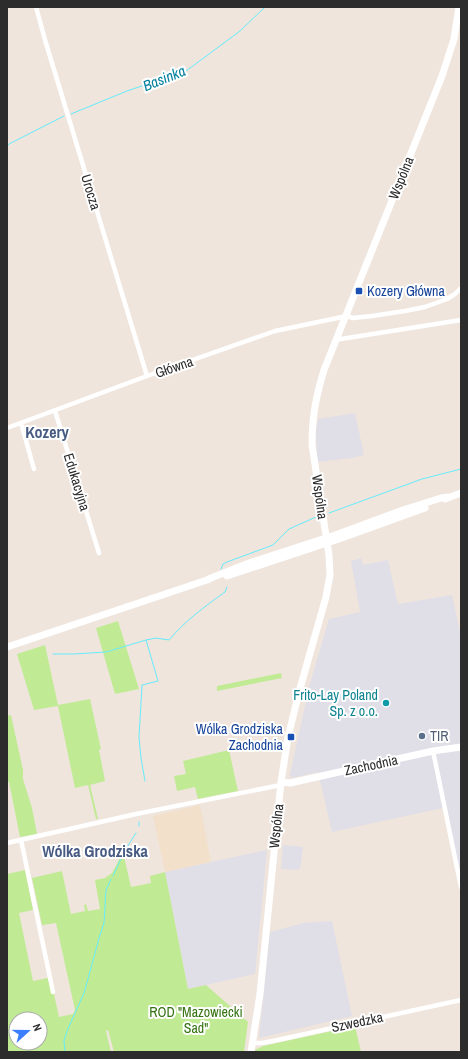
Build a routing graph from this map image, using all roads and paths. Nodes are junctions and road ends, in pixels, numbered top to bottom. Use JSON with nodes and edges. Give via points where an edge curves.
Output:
{"nodes":[{"id":1,"x":36,"y":7,"type":"edge"},
{"id":2,"x":459,"y":7,"type":"edge"},
{"id":3,"x":461,"y":288,"type":"edge"},
{"id":4,"x":345,"y":317,"type":"junction"},
{"id":5,"x":461,"y":320,"type":"edge"},
{"id":6,"x":336,"y":339,"type":"junction"},
{"id":7,"x":147,"y":376,"type":"junction"},
{"id":8,"x":55,"y":411,"type":"junction"},
{"id":9,"x":21,"y":423,"type":"junction"},
{"id":10,"x":7,"y":428,"type":"edge"},
{"id":11,"x":34,"y":469,"type":"dead end"},
{"id":12,"x":461,"y":493,"type":"edge"},
{"id":13,"x":326,"y":540,"type":"junction"},
{"id":14,"x":99,"y":553,"type":"dead end"},
{"id":15,"x":7,"y":647,"type":"edge"},
{"id":16,"x":461,"y":747,"type":"edge"},
{"id":17,"x":433,"y":751,"type":"junction"},
{"id":18,"x":281,"y":784,"type":"junction"},
{"id":19,"x":21,"y":840,"type":"junction"},
{"id":20,"x":7,"y":843,"type":"edge"},
{"id":21,"x":461,"y":887,"type":"edge"},
{"id":22,"x":53,"y":992,"type":"dead end"},
{"id":23,"x":461,"y":1000,"type":"edge"},
{"id":24,"x":252,"y":1043,"type":"junction"},
{"id":25,"x":251,"y":1052,"type":"edge"}],
"edges":[{"from":1,"to":7,"type":"street","name":"Urocza"},
{"from":2,"to":4,"type":"street","name":"Wspólna","via":[[454,39],[442,76]]},
{"from":3,"to":4,"type":"street","name":"Główna","via":[[447,299],[425,307],[372,316]]},
{"from":4,"to":6,"type":"street","name":"Wspólna"},
{"from":4,"to":7,"type":"street","name":"Główna","via":[[276,331]]},
{"from":5,"to":6,"type":"street"},
{"from":6,"to":13,"type":"street","name":"Wspólna","via":[[315,400],[312,430]]},
{"from":7,"to":8,"type":"street","name":"Główna"},
{"from":8,"to":9,"type":"street","name":"Główna"},
{"from":8,"to":14,"type":"street","name":"Edukacyjna"},
{"from":9,"to":10,"type":"street","name":"Główna"},
{"from":9,"to":11,"type":"street"},
{"from":12,"to":13,"type":"street","via":[[402,517]]},
{"from":13,"to":15,"type":"street","via":[[251,569],[212,581],[207,580]]},
{"from":13,"to":18,"type":"street","name":"Wspólna","via":[[330,568],[329,583],[293,716]]},
{"from":16,"to":17,"type":"street","name":"Zachodnia"},
{"from":17,"to":18,"type":"street","name":"Zachodnia"},
{"from":17,"to":21,"type":"street"},
{"from":18,"to":19,"type":"street"},
{"from":18,"to":24,"type":"street","name":"Wspólna","via":[[262,974]]},
{"from":19,"to":20,"type":"street"},
{"from":19,"to":22,"type":"street"},
{"from":23,"to":24,"type":"street","name":"Szwedzka","via":[[273,1041]]},
{"from":24,"to":25,"type":"street","name":"Wspólna"}]}
